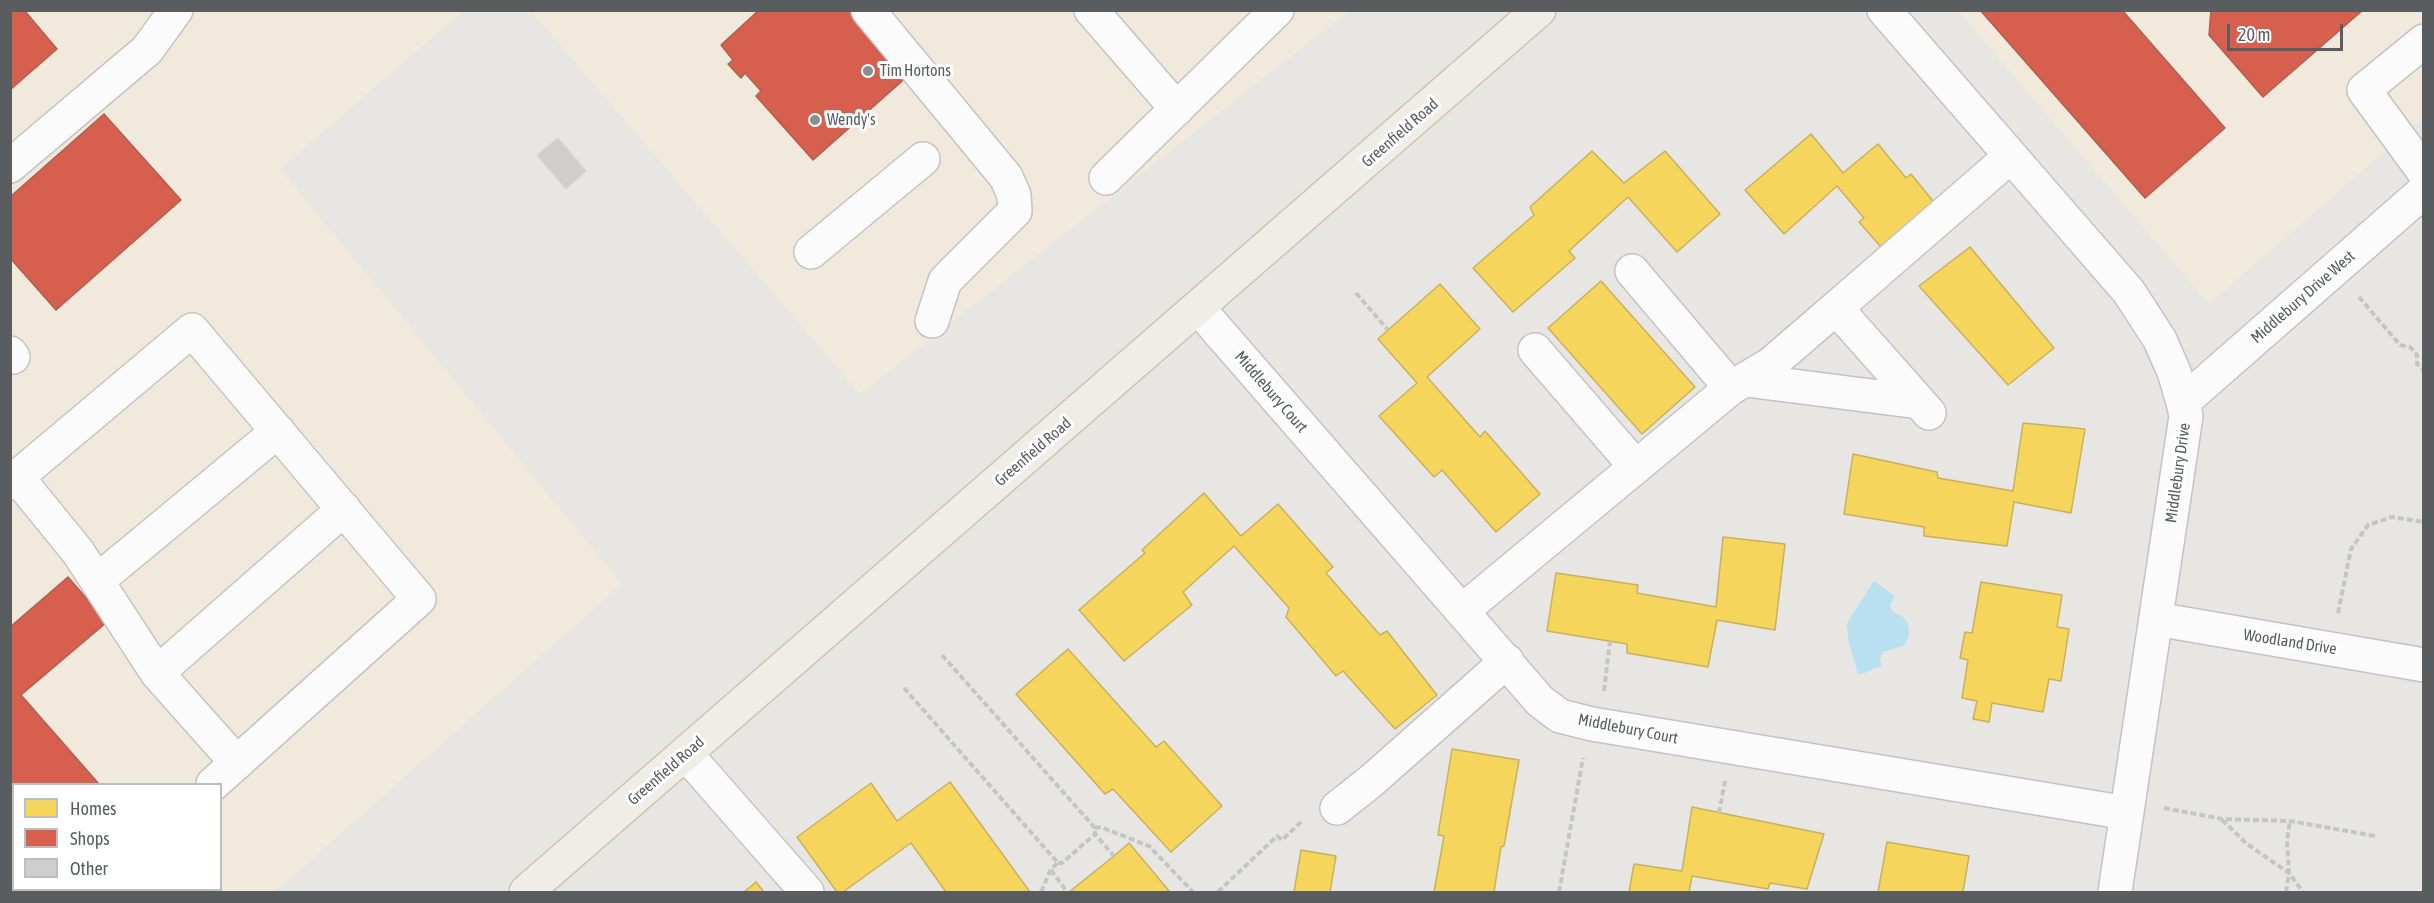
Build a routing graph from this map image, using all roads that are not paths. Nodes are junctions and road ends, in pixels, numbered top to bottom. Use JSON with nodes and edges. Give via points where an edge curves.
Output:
{"nodes":[{"id":1,"x":176,"y":10,"type":"edge"},
{"id":2,"x":868,"y":10,"type":"edge"},
{"id":3,"x":1276,"y":10,"type":"edge"},
{"id":4,"x":1539,"y":10,"type":"edge"},
{"id":5,"x":1884,"y":10,"type":"edge"},
{"id":6,"x":1091,"y":11,"type":"edge"},
{"id":7,"x":2424,"y":41,"type":"edge"},
{"id":8,"x":1177,"y":109,"type":"junction"},
{"id":9,"x":2011,"y":156,"type":"junction"},
{"id":10,"x":922,"y":159,"type":"dead end"},
{"id":11,"x":10,"y":166,"type":"edge"},
{"id":12,"x":2424,"y":172,"type":"edge"},
{"id":13,"x":1106,"y":178,"type":"dead end"},
{"id":14,"x":2424,"y":191,"type":"edge"},
{"id":15,"x":811,"y":252,"type":"dead end"},
{"id":16,"x":1632,"y":271,"type":"dead end"},
{"id":17,"x":1836,"y":308,"type":"junction"},
{"id":18,"x":1199,"y":309,"type":"junction"},
{"id":19,"x":932,"y":321,"type":"dead end"},
{"id":20,"x":1535,"y":350,"type":"dead end"},
{"id":21,"x":1738,"y":384,"type":"junction"},
{"id":22,"x":2183,"y":402,"type":"junction"},
{"id":23,"x":278,"y":431,"type":"junction"},
{"id":24,"x":1636,"y":467,"type":"junction"},
{"id":25,"x":14,"y":480,"type":"edge"},
{"id":26,"x":344,"y":509,"type":"junction"},
{"id":27,"x":97,"y":581,"type":"junction"},
{"id":28,"x":1462,"y":611,"type":"junction"},
{"id":29,"x":2156,"y":619,"type":"junction"},
{"id":30,"x":1507,"y":661,"type":"junction"},
{"id":31,"x":2424,"y":664,"type":"edge"},
{"id":32,"x":157,"y":673,"type":"junction"},
{"id":33,"x":686,"y":754,"type":"junction"},
{"id":34,"x":225,"y":774,"type":"edge"},
{"id":35,"x":1337,"y":808,"type":"dead end"},
{"id":36,"x":2141,"y":810,"type":"junction"},
{"id":37,"x":526,"y":892,"type":"edge"},
{"id":38,"x":807,"y":892,"type":"edge"},
{"id":39,"x":2115,"y":892,"type":"edge"}],
"edges":[{"from":1,"to":11,"type":"street","via":[[147,50]]},
{"from":2,"to":19,"type":"street","via":[[1006,177],[1014,195],[1015,211],[945,281]]},
{"from":3,"to":8,"type":"street"},
{"from":4,"to":18,"type":"main road","name":"Greenfield Road"},
{"from":5,"to":9,"type":"street","name":"Middlebury Drive"},
{"from":6,"to":8,"type":"street"},
{"from":7,"to":12,"type":"street","via":[[2364,90]]},
{"from":8,"to":13,"type":"street"},
{"from":9,"to":17,"type":"street"},
{"from":9,"to":22,"type":"street","name":"Middlebury Drive","via":[[2129,292],[2160,340]]},
{"from":10,"to":15,"type":"street"},
{"from":14,"to":22,"type":"street","name":"Middlebury Drive West"},
{"from":16,"to":21,"type":"street"},
{"from":17,"to":21,"type":"street","via":[[1772,364]]},
{"from":17,"to":21,"type":"street","via":[[1924,408]]},
{"from":18,"to":28,"type":"street","name":"Middlebury Court"},
{"from":18,"to":33,"type":"main road","name":"Greenfield Road"},
{"from":20,"to":24,"type":"street"},
{"from":21,"to":24,"type":"street"},
{"from":22,"to":29,"type":"street","name":"Middlebury Drive","via":[[2186,416]]},
{"from":23,"to":25,"type":"street","via":[[192,330]]},
{"from":23,"to":26,"type":"street"},
{"from":23,"to":27,"type":"street"},
{"from":24,"to":28,"type":"street"},
{"from":25,"to":27,"type":"street","via":[[78,552]]},
{"from":26,"to":32,"type":"street"},
{"from":26,"to":34,"type":"street","via":[[419,599]]},
{"from":27,"to":32,"type":"street"},
{"from":28,"to":30,"type":"street","name":"Middlebury Court"},
{"from":29,"to":31,"type":"street","name":"Woodland Drive"},
{"from":29,"to":36,"type":"street","name":"Middlebury Drive"},
{"from":30,"to":35,"type":"street"},
{"from":30,"to":36,"type":"street","name":"Middlebury Court","via":[[1540,700],[1560,716],[1592,724]]},
{"from":32,"to":34,"type":"street"},
{"from":33,"to":37,"type":"main road","name":"Greenfield Road"},
{"from":33,"to":38,"type":"street"},
{"from":36,"to":39,"type":"street","name":"Middlebury Drive"}]}
